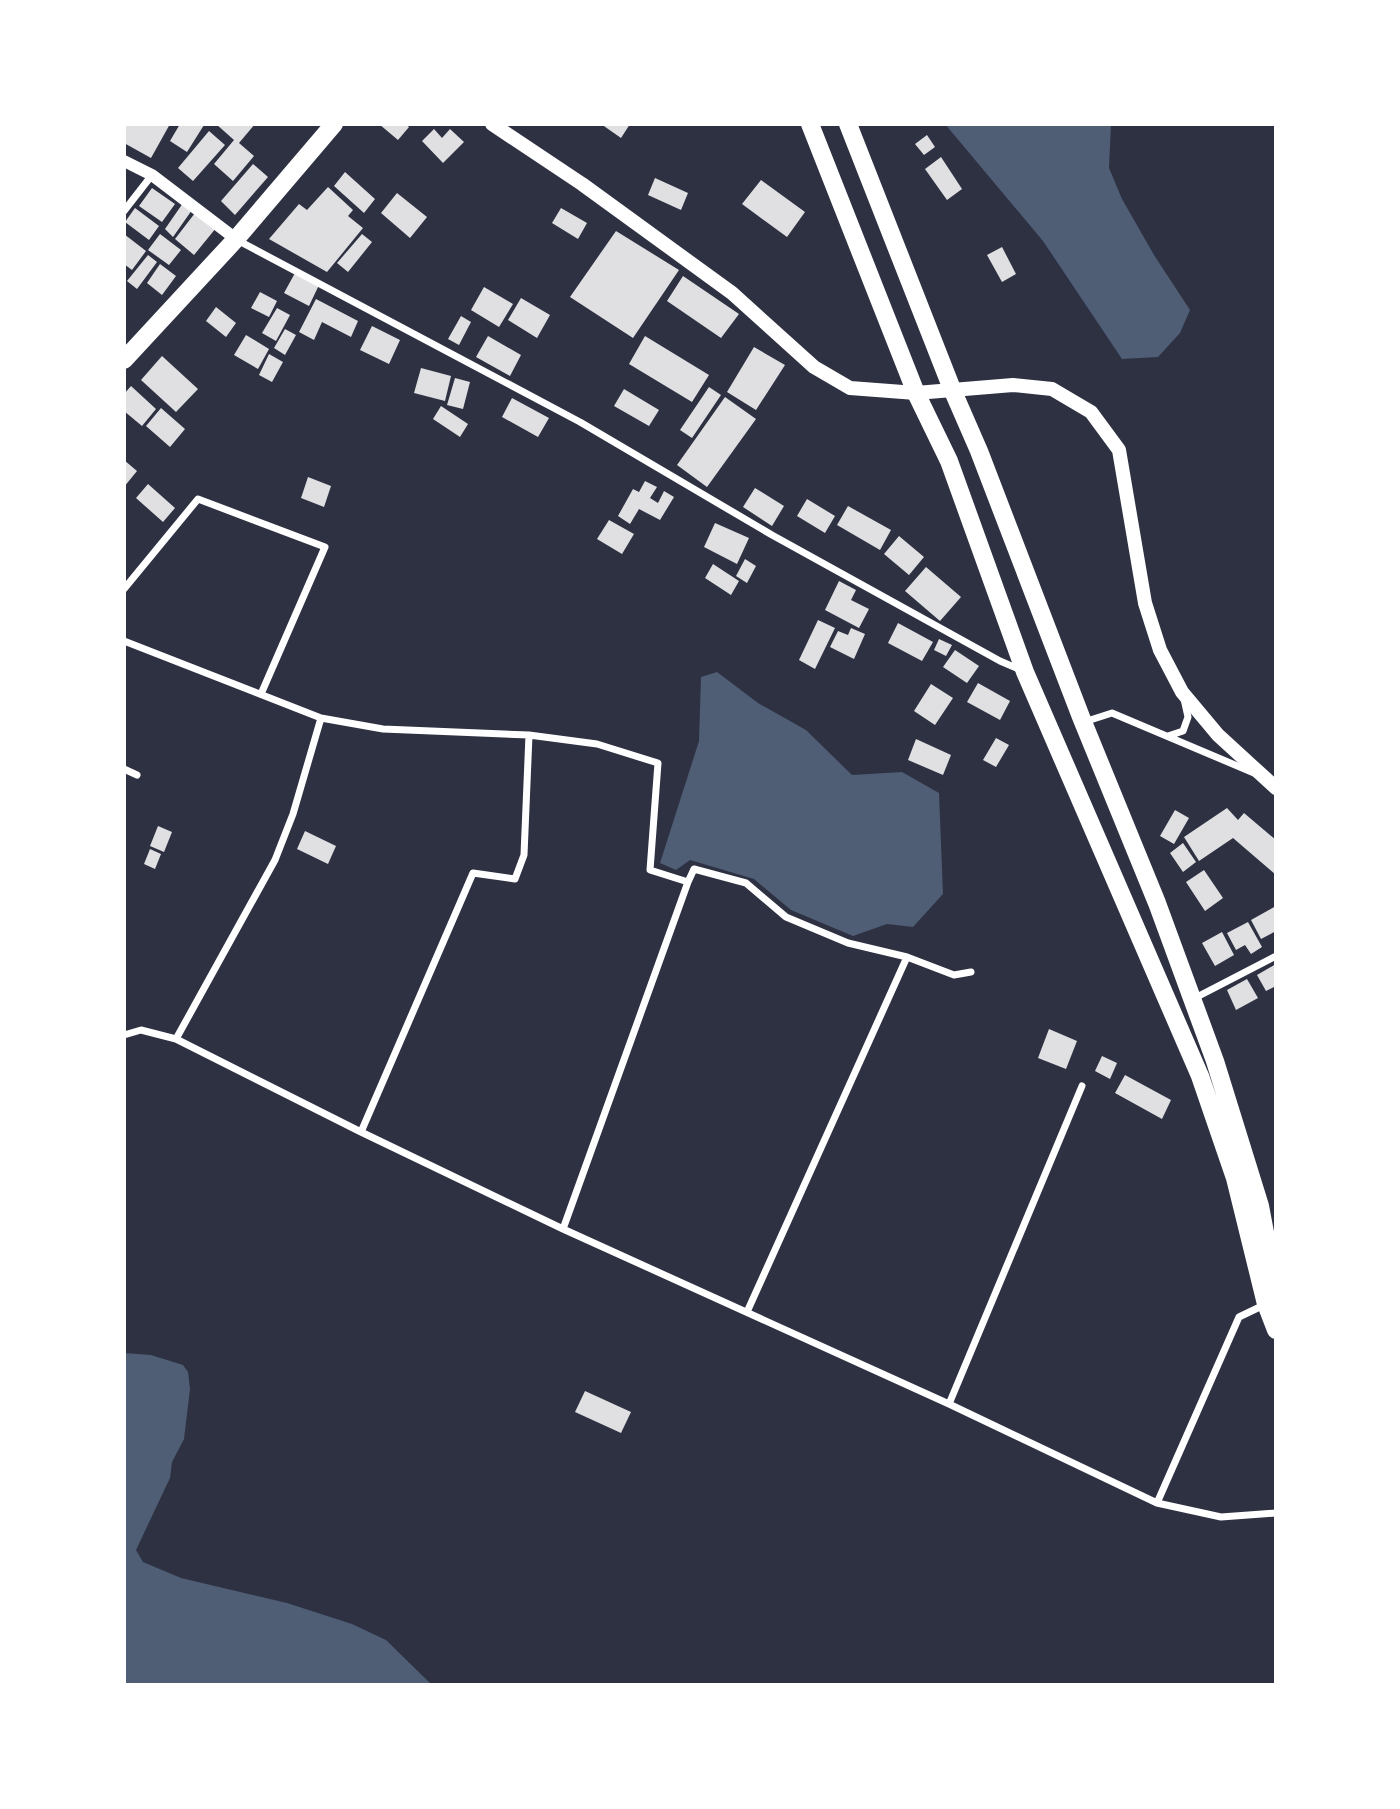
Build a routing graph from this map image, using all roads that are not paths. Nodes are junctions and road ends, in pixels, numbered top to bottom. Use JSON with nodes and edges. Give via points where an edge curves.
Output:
{"nodes":[{"id":1,"x":334,"y":124,"type":"edge"},
{"id":2,"x":492,"y":124,"type":"edge"},
{"id":3,"x":810,"y":124,"type":"edge"},
{"id":4,"x":848,"y":124,"type":"edge"},
{"id":5,"x":124,"y":161,"type":"edge"},
{"id":6,"x":152,"y":175,"type":"junction"},
{"id":7,"x":124,"y":211,"type":"edge"},
{"id":8,"x":236,"y":239,"type":"junction"},
{"id":9,"x":124,"y":360,"type":"edge"},
{"id":10,"x":952,"y":389,"type":"junction"},
{"id":11,"x":916,"y":393,"type":"junction"},
{"id":12,"x":124,"y":589,"type":"edge"},
{"id":13,"x":124,"y":641,"type":"edge"},
{"id":14,"x":1025,"y":672,"type":"junction"},
{"id":15,"x":1182,"y":692,"type":"junction"},
{"id":16,"x":261,"y":694,"type":"junction"},
{"id":17,"x":321,"y":718,"type":"junction"},
{"id":18,"x":1083,"y":723,"type":"junction"},
{"id":19,"x":528,"y":736,"type":"junction"},
{"id":20,"x":1168,"y":736,"type":"junction"},
{"id":21,"x":124,"y":769,"type":"edge"},
{"id":22,"x":137,"y":775,"type":"dead end"},
{"id":23,"x":1264,"y":778,"type":"junction"},
{"id":24,"x":1276,"y":788,"type":"edge"},
{"id":25,"x":688,"y":882,"type":"junction"},
{"id":26,"x":1276,"y":956,"type":"edge"},
{"id":27,"x":907,"y":957,"type":"junction"},
{"id":28,"x":971,"y":972,"type":"dead end"},
{"id":29,"x":1193,"y":999,"type":"junction"},
{"id":30,"x":124,"y":1035,"type":"edge"},
{"id":31,"x":176,"y":1039,"type":"junction"},
{"id":32,"x":1082,"y":1086,"type":"dead end"},
{"id":33,"x":361,"y":1132,"type":"junction"},
{"id":34,"x":563,"y":1228,"type":"junction"},
{"id":35,"x":1272,"y":1297,"type":"edge"},
{"id":36,"x":747,"y":1312,"type":"junction"},
{"id":37,"x":1276,"y":1330,"type":"edge"},
{"id":38,"x":949,"y":1404,"type":"junction"},
{"id":39,"x":1157,"y":1503,"type":"junction"},
{"id":40,"x":1276,"y":1513,"type":"edge"}],
"edges":[{"from":1,"to":8,"type":"main road"},
{"from":2,"to":11,"type":"main road","via":[[732,293],[814,367],[850,388]]},
{"from":3,"to":11,"type":"main road"},
{"from":4,"to":10,"type":"main road"},
{"from":5,"to":6,"type":"street"},
{"from":6,"to":7,"type":"street"},
{"from":6,"to":8,"type":"street"},
{"from":8,"to":9,"type":"main road"},
{"from":8,"to":14,"type":"street","via":[[580,422],[772,535]]},
{"from":10,"to":11,"type":"main road"},
{"from":10,"to":15,"type":"main road","via":[[1013,385],[1052,389],[1091,412],[1119,450],[1145,603],[1160,650]]},
{"from":10,"to":18,"type":"main road"},
{"from":11,"to":14,"type":"main road","via":[[949,461]]},
{"from":12,"to":16,"type":"street","via":[[198,499],[325,547]]},
{"from":13,"to":16,"type":"street"},
{"from":14,"to":35,"type":"main road","via":[[1200,1076]]},
{"from":15,"to":20,"type":"street","via":[[1188,717],[1182,731]]},
{"from":15,"to":23,"type":"main road","via":[[1218,735]]},
{"from":16,"to":17,"type":"street"},
{"from":17,"to":19,"type":"street","via":[[383,729]]},
{"from":17,"to":31,"type":"street","via":[[275,860]]},
{"from":18,"to":20,"type":"street","via":[[1112,713]]},
{"from":18,"to":29,"type":"main road"},
{"from":19,"to":25,"type":"street","via":[[597,744],[658,763],[650,870]]},
{"from":19,"to":33,"type":"street","via":[[524,855],[515,879],[473,873]]},
{"from":20,"to":23,"type":"street"},
{"from":21,"to":22,"type":"street"},
{"from":23,"to":24,"type":"main road"},
{"from":25,"to":27,"type":"street","via":[[694,869],[746,883],[786,917],[848,943]]},
{"from":25,"to":34,"type":"street"},
{"from":26,"to":29,"type":"street"},
{"from":27,"to":28,"type":"street","via":[[954,975]]},
{"from":27,"to":36,"type":"street"},
{"from":29,"to":35,"type":"main road","via":[[1260,1206]]},
{"from":30,"to":31,"type":"street","via":[[141,1030]]},
{"from":31,"to":33,"type":"street"},
{"from":32,"to":38,"type":"street"},
{"from":33,"to":34,"type":"street"},
{"from":34,"to":36,"type":"street"},
{"from":35,"to":37,"type":"main road"},
{"from":35,"to":39,"type":"street","via":[[1239,1317]]},
{"from":36,"to":38,"type":"street"},
{"from":38,"to":39,"type":"street"},
{"from":39,"to":40,"type":"street","via":[[1221,1517]]}]}
